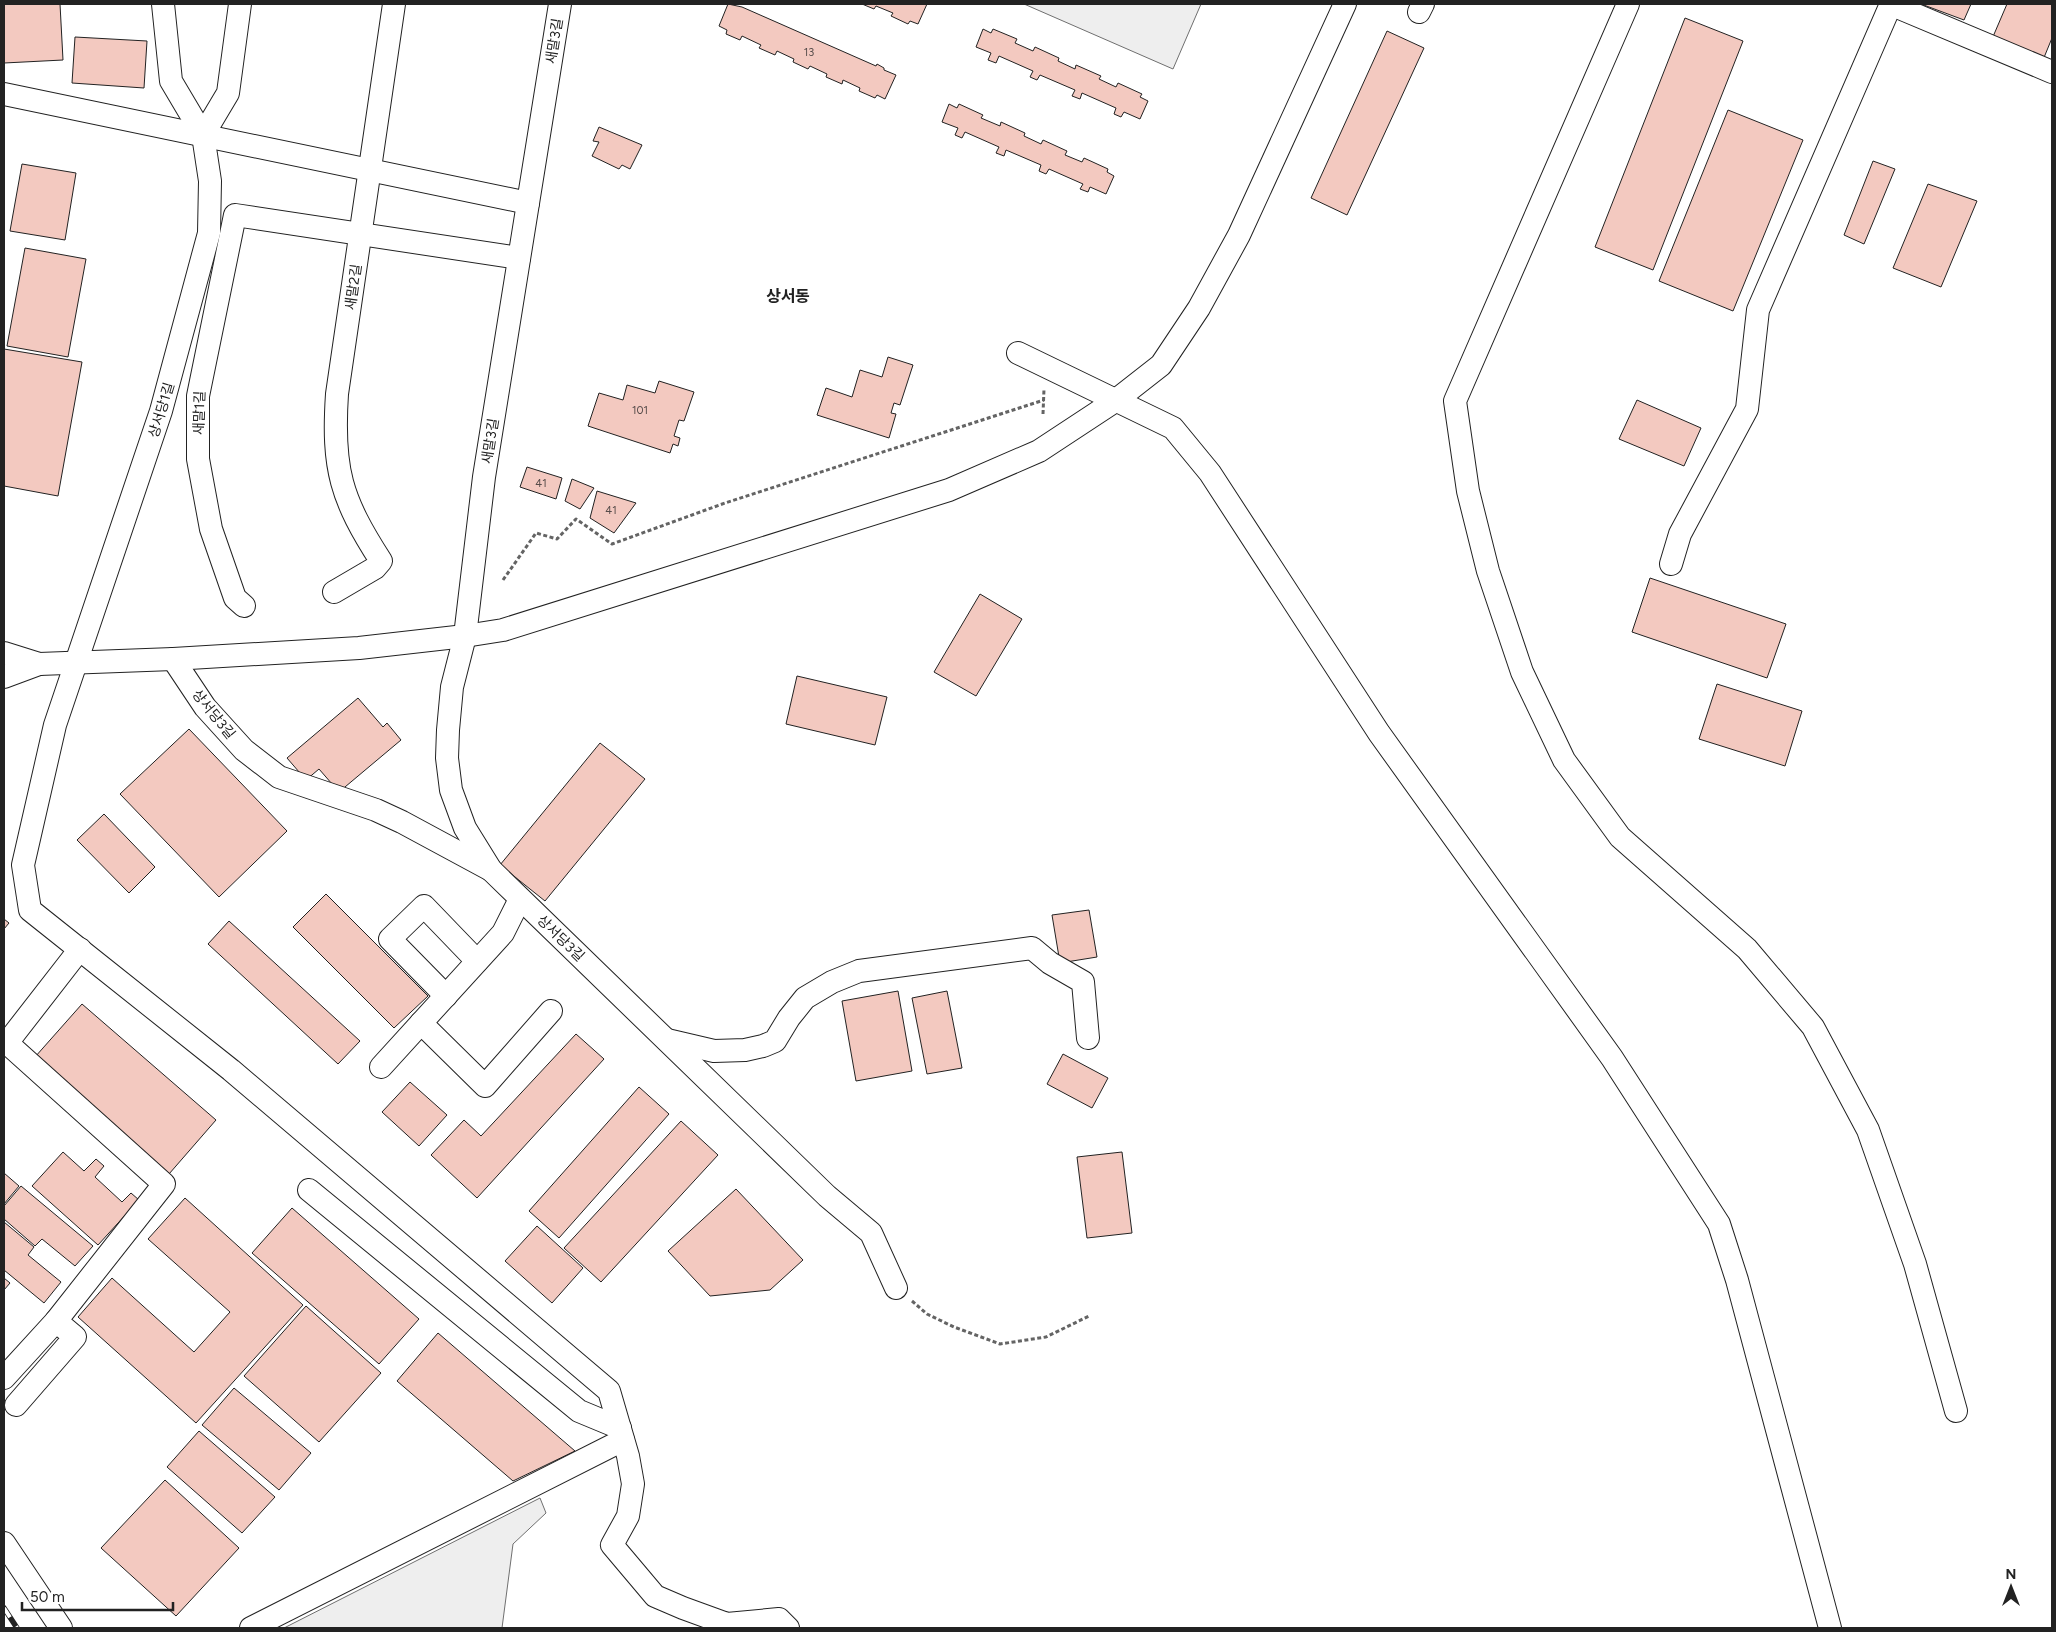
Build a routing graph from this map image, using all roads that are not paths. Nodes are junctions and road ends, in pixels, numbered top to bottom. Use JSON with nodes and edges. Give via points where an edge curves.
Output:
{"nodes":[{"id":1,"x":163,"y":4,"type":"edge"},
{"id":2,"x":240,"y":4,"type":"edge"},
{"id":3,"x":394,"y":4,"type":"edge"},
{"id":4,"x":560,"y":4,"type":"edge"},
{"id":5,"x":1345,"y":4,"type":"edge"},
{"id":6,"x":1628,"y":4,"type":"edge"},
{"id":7,"x":1891,"y":4,"type":"edge"},
{"id":8,"x":2052,"y":72,"type":"edge"},
{"id":9,"x":4,"y":94,"type":"edge"},
{"id":10,"x":204,"y":136,"type":"junction"},
{"id":11,"x":370,"y":170,"type":"junction"},
{"id":12,"x":528,"y":202,"type":"junction"},
{"id":13,"x":361,"y":234,"type":"junction"},
{"id":14,"x":519,"y":258,"type":"junction"},
{"id":15,"x":1018,"y":353,"type":"dead end"},
{"id":16,"x":1115,"y":401,"type":"junction"},
{"id":17,"x":1671,"y":564,"type":"dead end"},
{"id":18,"x":334,"y":592,"type":"dead end"},
{"id":19,"x":244,"y":606,"type":"dead end"},
{"id":20,"x":465,"y":636,"type":"junction"},
{"id":21,"x":4,"y":654,"type":"edge"},
{"id":22,"x":173,"y":659,"type":"junction"},
{"id":23,"x":75,"y":662,"type":"junction"},
{"id":24,"x":39,"y":664,"type":"junction"},
{"id":25,"x":4,"y":677,"type":"edge"},
{"id":26,"x":491,"y":870,"type":"junction"},
{"id":27,"x":520,"y":898,"type":"junction"},
{"id":28,"x":80,"y":949,"type":"junction"},
{"id":29,"x":477,"y":961,"type":"junction"},
{"id":30,"x":446,"y":996,"type":"junction"},
{"id":31,"x":550,"y":1011,"type":"dead end"},
{"id":32,"x":421,"y":1023,"type":"junction"},
{"id":33,"x":1088,"y":1038,"type":"dead end"},
{"id":34,"x":666,"y":1040,"type":"junction"},
{"id":35,"x":6,"y":1045,"type":"edge"},
{"id":36,"x":381,"y":1067,"type":"dead end"},
{"id":37,"x":309,"y":1190,"type":"dead end"},
{"id":38,"x":896,"y":1288,"type":"road end"},
{"id":39,"x":56,"y":1321,"type":"junction"},
{"id":40,"x":4,"y":1378,"type":"edge"},
{"id":41,"x":16,"y":1406,"type":"dead end"},
{"id":42,"x":1956,"y":1410,"type":"dead end"},
{"id":43,"x":622,"y":1434,"type":"junction"},
{"id":44,"x":4,"y":1543,"type":"edge"},
{"id":45,"x":61,"y":1628,"type":"edge"},
{"id":46,"x":251,"y":1628,"type":"edge"},
{"id":47,"x":788,"y":1628,"type":"edge"},
{"id":48,"x":1830,"y":1628,"type":"edge"}],
"edges":[{"from":1,"to":10,"type":"street","name":"상서당1길","via":[[171,81]]},
{"from":2,"to":10,"type":"street","via":[[228,93]]},
{"from":3,"to":11,"type":"street","name":"새말2길"},
{"from":4,"to":12,"type":"street","name":"새말3길"},
{"from":5,"to":16,"type":"street","via":[[1239,235],[1200,308],[1161,365]]},
{"from":6,"to":42,"type":"street","via":[[1455,401],[1468,491],[1488,571],[1522,672],[1564,760],[1620,836],[1747,948],[1813,1027],[1868,1130],[1915,1264]]},
{"from":7,"to":8,"type":"street"},
{"from":7,"to":17,"type":"street","via":[[1758,310],[1747,409],[1680,534]]},
{"from":9,"to":10,"type":"street"},
{"from":10,"to":11,"type":"street"},
{"from":10,"to":23,"type":"street","name":"상서당1길","via":[[210,181],[209,233],[162,411]]},
{"from":11,"to":12,"type":"street"},
{"from":11,"to":13,"type":"street","name":"새말2길"},
{"from":12,"to":14,"type":"street","name":"새말3길"},
{"from":13,"to":14,"type":"street"},
{"from":13,"to":18,"type":"street","name":"새말2길","via":[[337,394],[335,431],[338,473],[350,509],[381,561],[375,568]]},
{"from":13,"to":19,"type":"street","name":"새말1길","via":[[235,215],[198,396],[198,459],[211,529],[235,598]]},
{"from":14,"to":20,"type":"street","name":"새말3길","via":[[484,478]]},
{"from":15,"to":16,"type":"street"},
{"from":16,"to":20,"type":"street","via":[[1039,451],[949,490],[503,630]]},
{"from":16,"to":48,"type":"street","via":[[1173,428],[1210,473],[1379,733],[1612,1058],[1719,1224],[1737,1280]]},
{"from":20,"to":22,"type":"street","via":[[359,648]]},
{"from":20,"to":26,"type":"street","name":"새말3길","via":[[452,687],[447,758],[450,790],[465,828]]},
{"from":21,"to":24,"type":"street"},
{"from":22,"to":23,"type":"street"},
{"from":22,"to":26,"type":"street","name":"상서당3길","via":[[205,707],[244,750],[279,777],[376,810]]},
{"from":23,"to":24,"type":"street"},
{"from":23,"to":28,"type":"street","name":"상서당1길","via":[[55,725],[23,865],[30,910]]},
{"from":24,"to":25,"type":"street"},
{"from":26,"to":27,"type":"street","name":"상서당3길"},
{"from":27,"to":29,"type":"street","via":[[503,933]]},
{"from":27,"to":34,"type":"street","name":"상서당3길"},
{"from":28,"to":35,"type":"street"},
{"from":28,"to":43,"type":"street","name":"상서당1길","via":[[231,1070],[608,1391]]},
{"from":29,"to":30,"type":"street"},
{"from":29,"to":30,"type":"street","via":[[424,906],[390,939]]},
{"from":30,"to":32,"type":"street"},
{"from":31,"to":32,"type":"street","via":[[485,1086]]},
{"from":32,"to":36,"type":"street"},
{"from":33,"to":34,"type":"street","via":[[1083,982],[1032,948],[859,971],[805,998],[776,1041],[763,1046],[714,1051]]},
{"from":34,"to":38,"type":"street","name":"상서당3길","via":[[828,1196],[871,1233]]},
{"from":35,"to":39,"type":"street","via":[[164,1184]]},
{"from":37,"to":43,"type":"street","via":[[579,1411]]},
{"from":39,"to":40,"type":"street"},
{"from":39,"to":41,"type":"street","via":[[75,1337]]},
{"from":43,"to":46,"type":"street"},
{"from":43,"to":47,"type":"street","name":"상서당1길","via":[[634,1484],[628,1516],[612,1545],[655,1596],[728,1624],[779,1619]]},
{"from":44,"to":45,"type":"street"}]}
